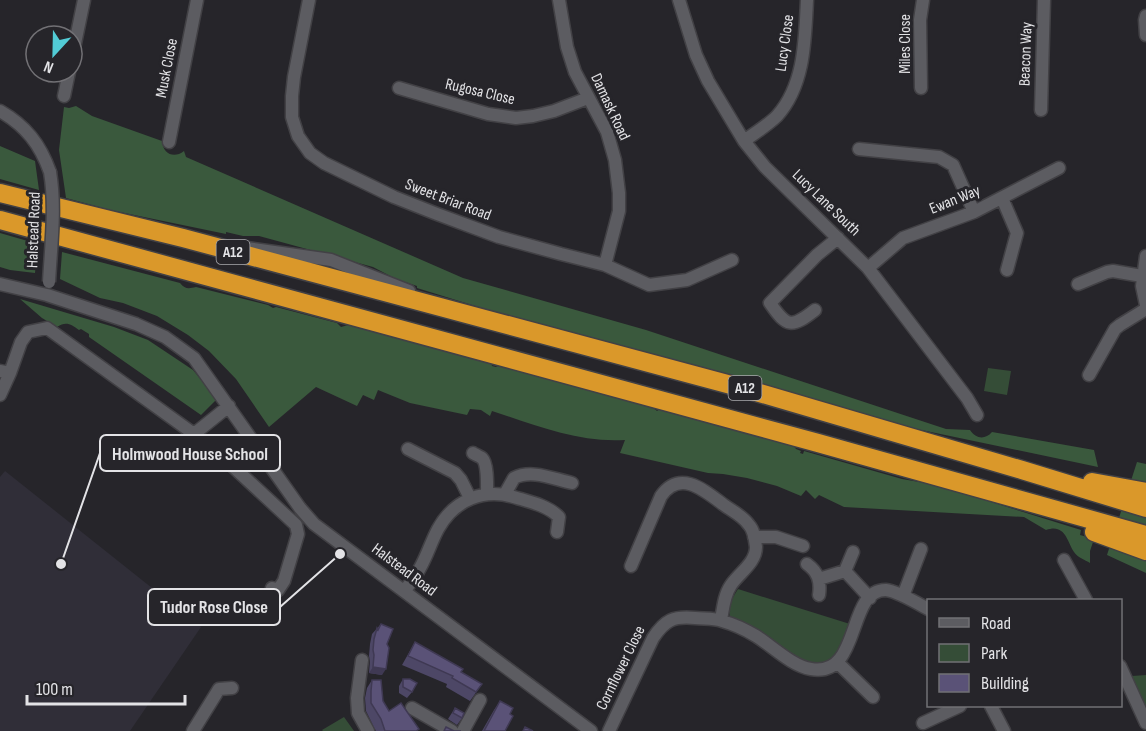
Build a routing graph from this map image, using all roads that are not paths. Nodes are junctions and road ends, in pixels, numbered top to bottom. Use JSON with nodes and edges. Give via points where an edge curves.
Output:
{"nodes":[{"id":1,"x":84,"y":0,"type":"edge"},
{"id":2,"x":197,"y":0,"type":"edge"},
{"id":3,"x":309,"y":0,"type":"edge"},
{"id":4,"x":559,"y":0,"type":"edge"},
{"id":5,"x":679,"y":0,"type":"edge"},
{"id":6,"x":807,"y":0,"type":"edge"},
{"id":7,"x":923,"y":0,"type":"edge"},
{"id":8,"x":1044,"y":0,"type":"edge"},
{"id":9,"x":1146,"y":16,"type":"edge"},
{"id":10,"x":79,"y":24,"type":"edge"},
{"id":11,"x":1146,"y":35,"type":"edge"},
{"id":12,"x":66,"y":84,"type":"edge"},
{"id":13,"x":399,"y":88,"type":"dead end"},
{"id":14,"x":921,"y":88,"type":"dead end"},
{"id":15,"x":64,"y":96,"type":"dead end"},
{"id":16,"x":588,"y":98,"type":"junction"},
{"id":17,"x":1041,"y":110,"type":"dead end"},
{"id":18,"x":0,"y":111,"type":"edge"},
{"id":19,"x":744,"y":141,"type":"junction"},
{"id":20,"x":169,"y":142,"type":"dead end"},
{"id":21,"x":859,"y":149,"type":"dead end"},
{"id":22,"x":1059,"y":168,"type":"dead end"},
{"id":23,"x":0,"y":193,"type":"edge"},
{"id":24,"x":1002,"y":198,"type":"junction"},
{"id":25,"x":974,"y":212,"type":"junction"},
{"id":26,"x":0,"y":220,"type":"edge"},
{"id":27,"x":838,"y":238,"type":"junction"},
{"id":28,"x":1146,"y":256,"type":"edge"},
{"id":29,"x":732,"y":260,"type":"dead end"},
{"id":30,"x":606,"y":265,"type":"junction"},
{"id":31,"x":868,"y":268,"type":"junction"},
{"id":32,"x":1007,"y":270,"type":"dead end"},
{"id":33,"x":1142,"y":276,"type":"junction"},
{"id":34,"x":0,"y":284,"type":"edge"},
{"id":35,"x":1078,"y":284,"type":"dead end"},
{"id":36,"x":47,"y":295,"type":"junction"},
{"id":37,"x":1146,"y":307,"type":"edge"},
{"id":38,"x":815,"y":310,"type":"dead end"},
{"id":39,"x":5,"y":372,"type":"edge"},
{"id":40,"x":1089,"y":375,"type":"dead end"},
{"id":41,"x":0,"y":395,"type":"edge"},
{"id":42,"x":229,"y":406,"type":"junction"},
{"id":43,"x":977,"y":415,"type":"dead end"},
{"id":44,"x":194,"y":434,"type":"junction"},
{"id":45,"x":408,"y":449,"type":"dead end"},
{"id":46,"x":473,"y":453,"type":"dead end"},
{"id":47,"x":1022,"y":470,"type":"junction"},
{"id":48,"x":572,"y":483,"type":"dead end"},
{"id":49,"x":989,"y":490,"type":"junction"},
{"id":50,"x":1146,"y":492,"type":"edge"},
{"id":51,"x":487,"y":494,"type":"junction"},
{"id":52,"x":505,"y":494,"type":"junction"},
{"id":53,"x":470,"y":498,"type":"junction"},
{"id":54,"x":1146,"y":508,"type":"edge"},
{"id":55,"x":557,"y":532,"type":"dead end"},
{"id":56,"x":1146,"y":535,"type":"edge"},
{"id":57,"x":754,"y":537,"type":"junction"},
{"id":58,"x":803,"y":546,"type":"dead end"},
{"id":59,"x":921,"y":549,"type":"dead end"},
{"id":60,"x":1146,"y":551,"type":"edge"},
{"id":61,"x":853,"y":552,"type":"dead end"},
{"id":62,"x":1064,"y":560,"type":"dead end"},
{"id":63,"x":807,"y":564,"type":"dead end"},
{"id":64,"x":631,"y":566,"type":"dead end"},
{"id":65,"x":845,"y":571,"type":"junction"},
{"id":66,"x":819,"y":579,"type":"junction"},
{"id":67,"x":272,"y":588,"type":"dead end"},
{"id":68,"x":404,"y":591,"type":"junction"},
{"id":69,"x":819,"y":595,"type":"dead end"},
{"id":70,"x":903,"y":596,"type":"junction"},
{"id":71,"x":870,"y":598,"type":"junction"},
{"id":72,"x":1085,"y":599,"type":"edge"},
{"id":73,"x":927,"y":608,"type":"edge"},
{"id":74,"x":721,"y":620,"type":"junction"},
{"id":75,"x":362,"y":660,"type":"dead end"},
{"id":76,"x":838,"y":663,"type":"junction"},
{"id":77,"x":1122,"y":670,"type":"edge"},
{"id":78,"x":223,"y":686,"type":"dead end"},
{"id":79,"x":873,"y":697,"type":"dead end"},
{"id":80,"x":480,"y":700,"type":"dead end"},
{"id":81,"x":956,"y":707,"type":"edge"},
{"id":82,"x":992,"y":707,"type":"edge"},
{"id":83,"x":412,"y":708,"type":"dead end"},
{"id":84,"x":923,"y":723,"type":"dead end"},
{"id":85,"x":1146,"y":723,"type":"edge"},
{"id":86,"x":193,"y":731,"type":"edge"},
{"id":87,"x":368,"y":731,"type":"edge"},
{"id":88,"x":452,"y":731,"type":"edge"},
{"id":89,"x":463,"y":731,"type":"edge"},
{"id":90,"x":591,"y":731,"type":"edge"},
{"id":91,"x":609,"y":731,"type":"edge"},
{"id":92,"x":1004,"y":731,"type":"edge"}],
"edges":[{"from":1,"to":10,"type":"street"},
{"from":2,"to":20,"type":"street","name":"Musk Close"},
{"from":3,"to":30,"type":"street","name":"Sweet Briar Road","via":[[294,77],[292,117],[298,136],[310,153],[324,164],[437,214],[499,237]]},
{"from":4,"to":16,"type":"street","name":"Damask Road","via":[[567,47]]},
{"from":5,"to":19,"type":"street","name":"Lucy Lane South","via":[[696,55]]},
{"from":6,"to":19,"type":"street","name":"Lucy Close","via":[[801,66],[788,101],[777,117]]},
{"from":7,"to":14,"type":"street","name":"Miles Close"},
{"from":8,"to":17,"type":"street","name":"Beacon Way"},
{"from":9,"to":11,"type":"street"},
{"from":12,"to":15,"type":"street"},
{"from":13,"to":16,"type":"street","name":"Rugosa Close","via":[[488,114],[516,118],[554,111]]},
{"from":16,"to":30,"type":"street","name":"Damask Road","via":[[607,132],[619,193],[619,211]]},
{"from":18,"to":36,"type":"street","name":"Halstead Road","bridge":true,"via":[[26,129],[50,172],[53,212]]},
{"from":19,"to":27,"type":"street","name":"Lucy Lane South","via":[[765,167]]},
{"from":21,"to":25,"type":"street","via":[[939,157],[953,165]]},
{"from":22,"to":24,"type":"street","name":"Ewan Way"},
{"from":23,"to":47,"type":"highway","number":"A12","via":[[746,389]]},
{"from":24,"to":25,"type":"street","name":"Ewan Way"},
{"from":24,"to":32,"type":"street","via":[[1017,233]]},
{"from":25,"to":31,"type":"street","name":"Ewan Way","via":[[903,238]]},
{"from":26,"to":49,"type":"highway","number":"A12"},
{"from":27,"to":31,"type":"street","name":"Lucy Lane South"},
{"from":27,"to":38,"type":"street","via":[[765,306],[790,323],[799,322]]},
{"from":28,"to":33,"type":"street"},
{"from":29,"to":30,"type":"street","name":"Sweet Briar Road","via":[[687,280],[649,285]]},
{"from":31,"to":43,"type":"street","name":"Lucy Lane South"},
{"from":33,"to":35,"type":"street","via":[[1113,271]]},
{"from":33,"to":37,"type":"street"},
{"from":34,"to":36,"type":"street"},
{"from":36,"to":42,"type":"street","name":"Halstead Road","via":[[165,337],[194,358]]},
{"from":37,"to":40,"type":"street","via":[[1115,330]]},
{"from":39,"to":41,"type":"street"},
{"from":39,"to":44,"type":"street","via":[[28,332],[47,328]]},
{"from":42,"to":44,"type":"street"},
{"from":42,"to":68,"type":"street","name":"Halstead Road","via":[[314,524]]},
{"from":44,"to":67,"type":"street","via":[[296,525],[298,534],[284,581],[278,590]]},
{"from":45,"to":53,"type":"street","via":[[454,473]]},
{"from":46,"to":51,"type":"street","via":[[484,462]]},
{"from":47,"to":50,"type":"highway","number":"A12"},
{"from":47,"to":54,"type":"highway","number":"A12"},
{"from":48,"to":52,"type":"street","via":[[526,474],[514,478]]},
{"from":49,"to":56,"type":"highway","number":"A12"},
{"from":49,"to":60,"type":"highway","number":"A12"},
{"from":51,"to":52,"type":"street"},
{"from":51,"to":53,"type":"street"},
{"from":52,"to":55,"type":"street","via":[[556,514]]},
{"from":53,"to":68,"type":"street","via":[[449,512],[420,569]]},
{"from":57,"to":58,"type":"street","via":[[776,537]]},
{"from":57,"to":64,"type":"street","via":[[750,525],[706,491],[676,483],[661,496]]},
{"from":57,"to":74,"type":"street","via":[[756,552],[730,586]]},
{"from":59,"to":70,"type":"street"},
{"from":61,"to":65,"type":"street"},
{"from":62,"to":72,"type":"street"},
{"from":63,"to":66,"type":"street"},
{"from":65,"to":66,"type":"street"},
{"from":65,"to":71,"type":"street"},
{"from":66,"to":69,"type":"street"},
{"from":68,"to":90,"type":"street","name":"Halstead Road"},
{"from":70,"to":71,"type":"street","via":[[886,590]]},
{"from":70,"to":73,"type":"street"},
{"from":71,"to":76,"type":"street"},
{"from":74,"to":76,"type":"street","name":"Cornflower Close","via":[[807,668],[818,670]]},
{"from":74,"to":91,"type":"street","name":"Cornflower Close","via":[[678,618],[660,627]]},
{"from":75,"to":87,"type":"street","via":[[358,713]]},
{"from":76,"to":79,"type":"street"},
{"from":77,"to":85,"type":"street"},
{"from":78,"to":86,"type":"street"},
{"from":80,"to":89,"type":"street"},
{"from":81,"to":84,"type":"street"},
{"from":82,"to":92,"type":"street"},
{"from":83,"to":88,"type":"street"}]}
